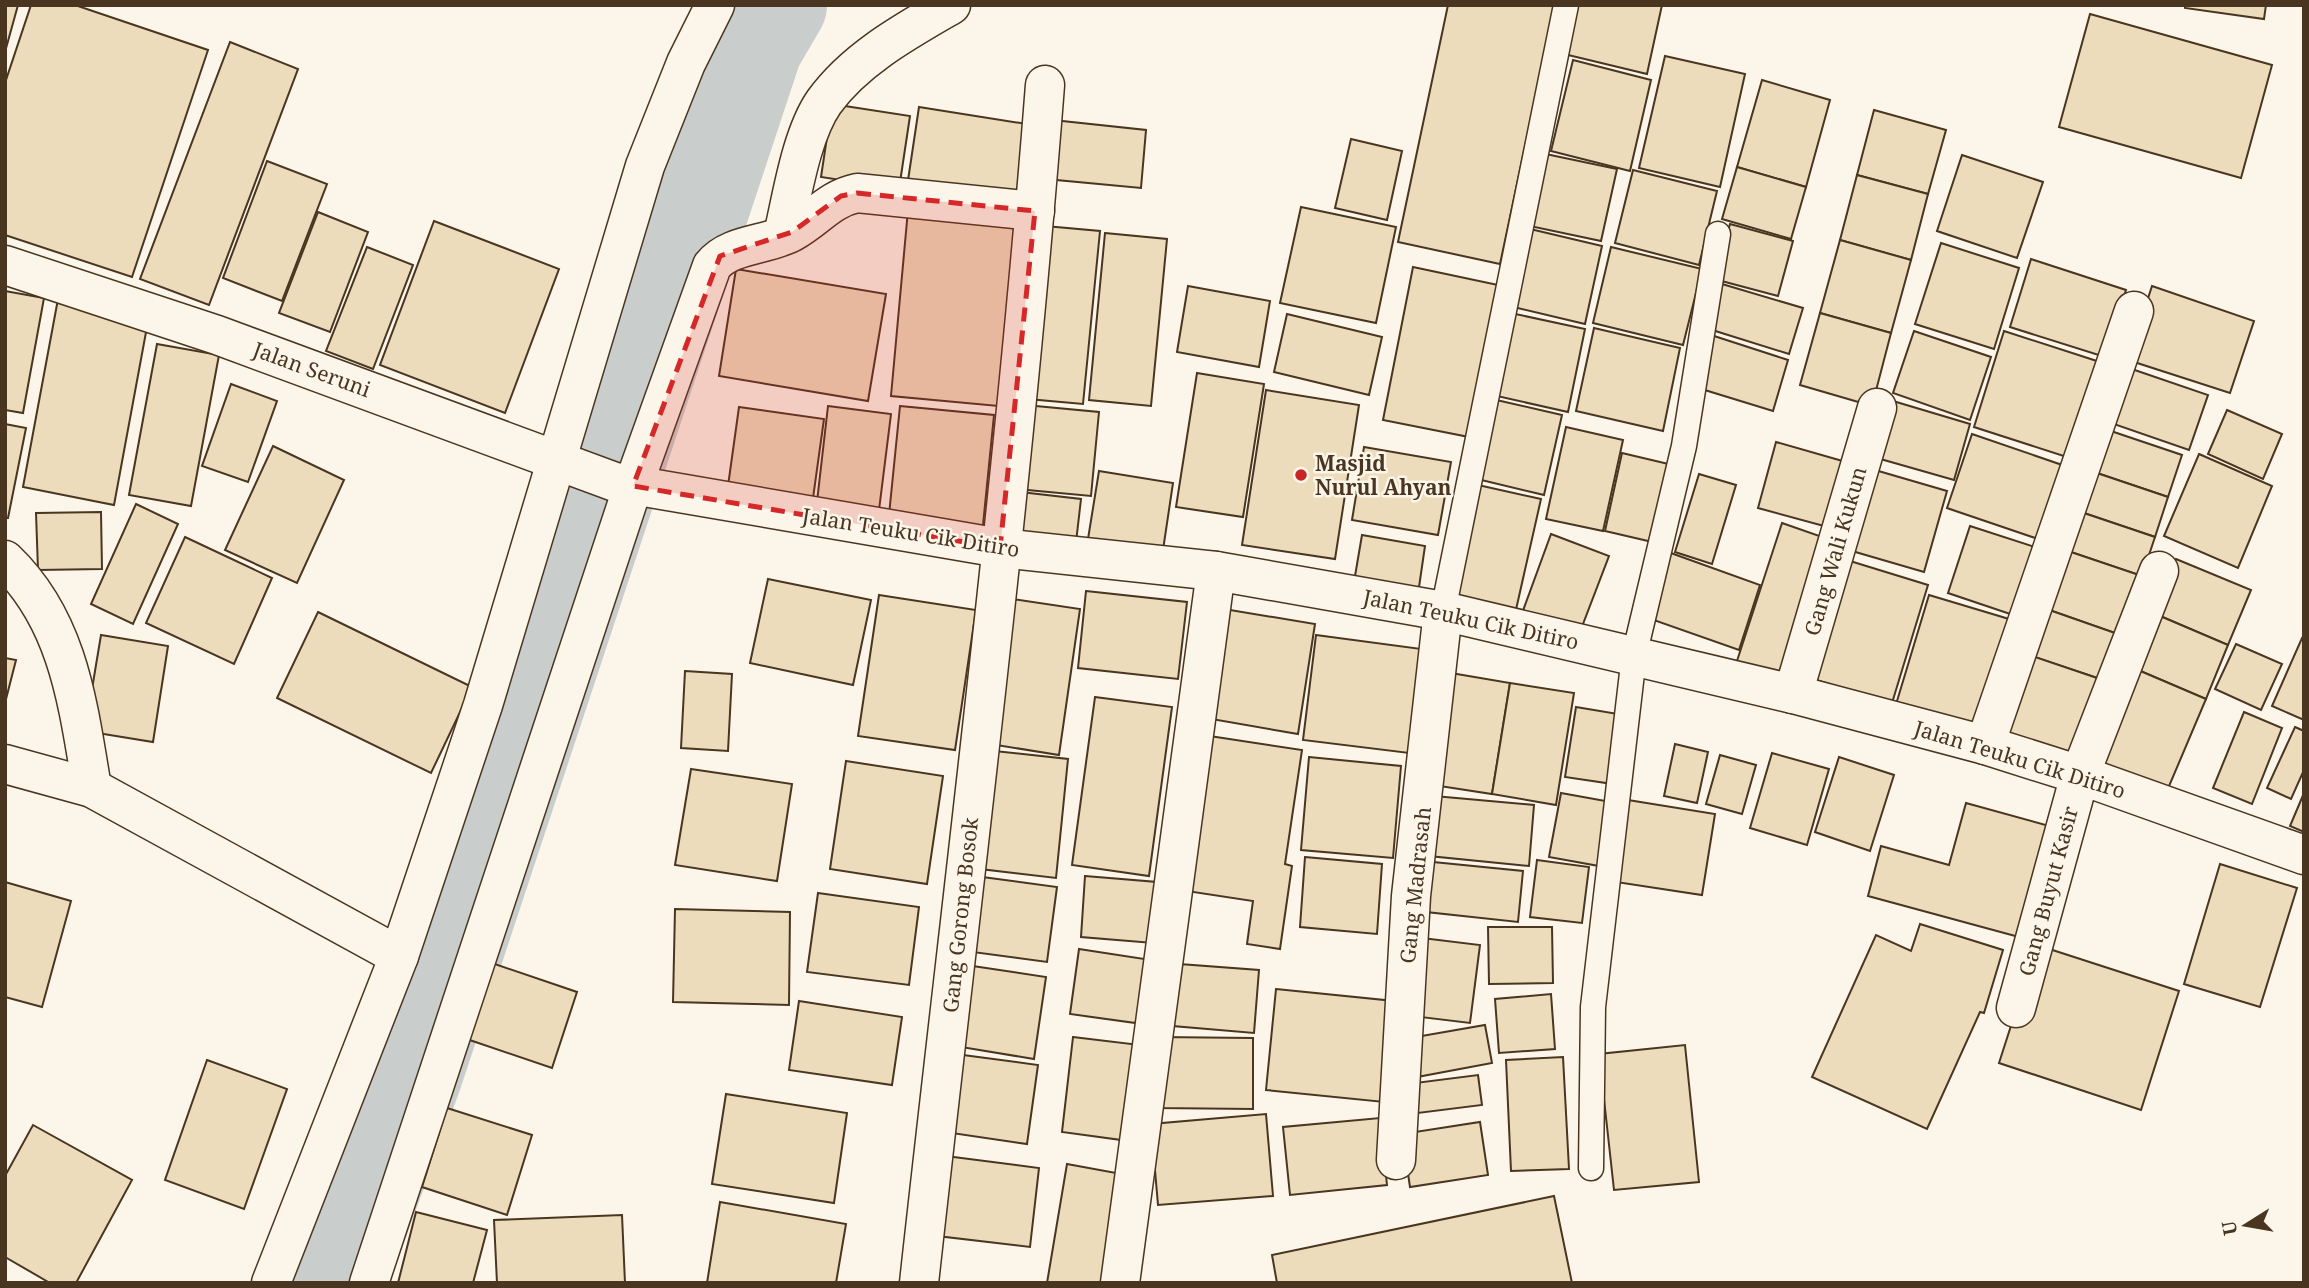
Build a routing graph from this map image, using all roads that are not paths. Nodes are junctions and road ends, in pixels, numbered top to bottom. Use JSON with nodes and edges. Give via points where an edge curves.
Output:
{"nodes":[{"id":1,"x":715,"y":5,"type":"edge"},
{"id":2,"x":951,"y":5,"type":"edge"},
{"id":3,"x":1566,"y":5,"type":"edge"},
{"id":4,"x":1045,"y":85,"type":"dead end"},
{"id":5,"x":1035,"y":211,"type":"junction"},
{"id":6,"x":1718,"y":234,"type":"dead end"},
{"id":7,"x":783,"y":236,"type":"junction"},
{"id":8,"x":5,"y":265,"type":"edge"},
{"id":9,"x":2134,"y":310,"type":"dead end"},
{"id":10,"x":1877,"y":408,"type":"dead end"},
{"id":11,"x":564,"y":461,"type":"junction"},
{"id":12,"x":624,"y":484,"type":"junction"},
{"id":13,"x":1000,"y":548,"type":"junction"},
{"id":14,"x":5,"y":560,"type":"edge"},
{"id":15,"x":1216,"y":571,"type":"junction"},
{"id":16,"x":2159,"y":571,"type":"dead end"},
{"id":17,"x":1443,"y":611,"type":"junction"},
{"id":18,"x":1634,"y":656,"type":"junction"},
{"id":19,"x":1793,"y":694,"type":"junction"},
{"id":20,"x":1985,"y":745,"type":"junction"},
{"id":21,"x":5,"y":764,"type":"edge"},
{"id":22,"x":2080,"y":775,"type":"junction"},
{"id":23,"x":92,"y":788,"type":"junction"},
{"id":24,"x":2304,"y":855,"type":"edge"},
{"id":25,"x":399,"y":956,"type":"junction"},
{"id":26,"x":2016,"y":1008,"type":"dead end"},
{"id":27,"x":1396,"y":1160,"type":"dead end"},
{"id":28,"x":1591,"y":1168,"type":"dead end"},
{"id":29,"x":271,"y":1283,"type":"edge"},
{"id":30,"x":369,"y":1283,"type":"edge"},
{"id":31,"x":919,"y":1283,"type":"edge"},
{"id":32,"x":1120,"y":1283,"type":"edge"}],
"edges":[{"from":1,"to":11,"type":"street","via":[[685,63],[645,166]]},
{"from":2,"to":7,"type":"street","via":[[881,48],[823,103],[805,149]]},
{"from":3,"to":17,"type":"lane"},
{"from":4,"to":5,"type":"street","name":"Gang Gorong Bosok"},
{"from":5,"to":7,"type":"street","via":[[857,193],[841,196]]},
{"from":5,"to":13,"type":"street","name":"Gang Gorong Bosok"},
{"from":6,"to":18,"type":"lane","via":[[1684,446]]},
{"from":7,"to":12,"type":"street","via":[[724,254],[712,266]]},
{"from":8,"to":11,"type":"street","name":"Jalan Seruni","via":[[217,335]]},
{"from":9,"to":20,"type":"street"},
{"from":10,"to":19,"type":"street","name":"Gang Wali Kukun"},
{"from":11,"to":12,"type":"street","name":"Jalan Seruni"},
{"from":11,"to":25,"type":"street"},
{"from":12,"to":13,"type":"street","name":"Jalan Teuku Cik Ditiro"},
{"from":12,"to":30,"type":"street"},
{"from":13,"to":15,"type":"street","name":"Jalan Teuku Cik Ditiro"},
{"from":13,"to":31,"type":"street","name":"Gang Gorong Bosok"},
{"from":14,"to":23,"type":"street","via":[[24,578],[62,642]]},
{"from":15,"to":17,"type":"street","name":"Jalan Teuku Cik Ditiro"},
{"from":15,"to":32,"type":"street"},
{"from":16,"to":22,"type":"street","name":"Gang Buyut Kasir"},
{"from":17,"to":18,"type":"street","name":"Jalan Teuku Cik Ditiro"},
{"from":17,"to":27,"type":"street","name":"Gang Madrasah","via":[[1411,896]]},
{"from":18,"to":19,"type":"street","name":"Jalan Teuku Cik Ditiro"},
{"from":18,"to":28,"type":"lane","via":[[1593,1007]]},
{"from":19,"to":20,"type":"street","name":"Jalan Teuku Cik Ditiro"},
{"from":20,"to":22,"type":"street","name":"Jalan Teuku Cik Ditiro"},
{"from":21,"to":23,"type":"street"},
{"from":22,"to":24,"type":"street","name":"Jalan Teuku Cik Ditiro"},
{"from":22,"to":26,"type":"street","name":"Gang Buyut Kasir"},
{"from":23,"to":25,"type":"street"},
{"from":25,"to":29,"type":"street"}]}
